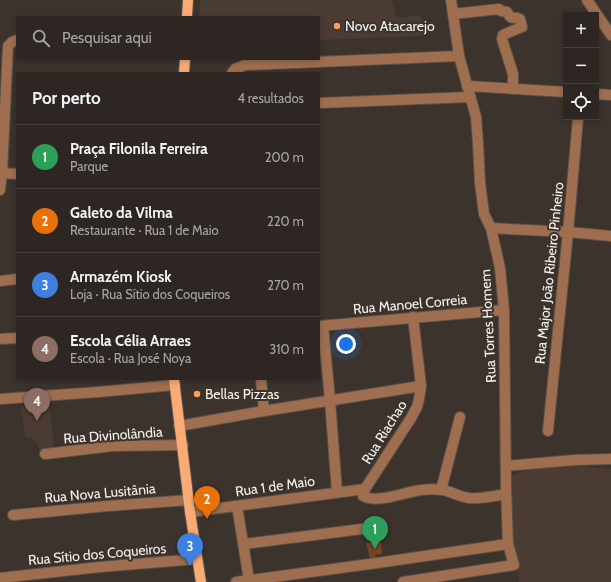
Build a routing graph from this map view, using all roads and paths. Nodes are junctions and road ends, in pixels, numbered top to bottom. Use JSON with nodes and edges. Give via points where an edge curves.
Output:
{"nodes":[{"id":1,"x":188,"y":0,"type":"edge"},
{"id":2,"x":451,"y":0,"type":"edge"},
{"id":3,"x":587,"y":0,"type":"edge"},
{"id":4,"x":454,"y":14,"type":"junction"},
{"id":5,"x":187,"y":16,"type":"edge"},
{"id":6,"x":611,"y":35,"type":"edge"},
{"id":7,"x":16,"y":40,"type":"edge"},
{"id":8,"x":459,"y":56,"type":"junction"},
{"id":9,"x":185,"y":60,"type":"edge"},
{"id":10,"x":233,"y":71,"type":"edge"},
{"id":11,"x":184,"y":72,"type":"edge"},
{"id":12,"x":467,"y":86,"type":"junction"},
{"id":13,"x":513,"y":89,"type":"junction"},
{"id":14,"x":563,"y":92,"type":"edge"},
{"id":15,"x":599,"y":94,"type":"edge"},
{"id":16,"x":611,"y":95,"type":"edge"},
{"id":17,"x":470,"y":97,"type":"junction"},
{"id":18,"x":320,"y":103,"type":"edge"},
{"id":19,"x":578,"y":120,"type":"edge"},
{"id":20,"x":1,"y":173,"type":"edge"},
{"id":21,"x":16,"y":174,"type":"edge"},
{"id":22,"x":0,"y":190,"type":"edge"},
{"id":23,"x":491,"y":228,"type":"junction"},
{"id":24,"x":568,"y":232,"type":"junction"},
{"id":25,"x":611,"y":236,"type":"edge"},
{"id":26,"x":16,"y":280,"type":"edge"},
{"id":27,"x":0,"y":281,"type":"edge"},
{"id":28,"x":504,"y":310,"type":"junction"},
{"id":29,"x":413,"y":317,"type":"junction"},
{"id":30,"x":321,"y":326,"type":"edge"},
{"id":31,"x":16,"y":338,"type":"edge"},
{"id":32,"x":0,"y":339,"type":"edge"},
{"id":33,"x":261,"y":380,"type":"edge"},
{"id":34,"x":175,"y":382,"type":"edge"},
{"id":35,"x":421,"y":386,"type":"junction"},
{"id":36,"x":1,"y":399,"type":"edge"},
{"id":37,"x":330,"y":400,"type":"junction"},
{"id":38,"x":264,"y":410,"type":"junction"},
{"id":39,"x":460,"y":417,"type":"dead end"},
{"id":40,"x":180,"y":426,"type":"junction"},
{"id":41,"x":548,"y":431,"type":"dead end"},
{"id":42,"x":183,"y":445,"type":"junction"},
{"id":43,"x":45,"y":454,"type":"dead end"},
{"id":44,"x":611,"y":459,"type":"edge"},
{"id":45,"x":506,"y":466,"type":"junction"},
{"id":46,"x":364,"y":489,"type":"junction"},
{"id":47,"x":442,"y":490,"type":"junction"},
{"id":48,"x":506,"y":491,"type":"junction"},
{"id":49,"x":337,"y":492,"type":"junction"},
{"id":50,"x":189,"y":500,"type":"junction"},
{"id":51,"x":238,"y":506,"type":"junction"},
{"id":52,"x":190,"y":512,"type":"junction"},
{"id":53,"x":13,"y":515,"type":"dead end"},
{"id":54,"x":362,"y":529,"type":"dead end"},
{"id":55,"x":244,"y":544,"type":"junction"},
{"id":56,"x":508,"y":544,"type":"junction"},
{"id":57,"x":197,"y":559,"type":"junction"},
{"id":58,"x":0,"y":578,"type":"edge"},
{"id":59,"x":249,"y":580,"type":"junction"},
{"id":60,"x":201,"y":582,"type":"edge"},
{"id":61,"x":236,"y":582,"type":"edge"},
{"id":62,"x":402,"y":582,"type":"edge"}],
"edges":[{"from":1,"to":5,"type":"main road"},
{"from":2,"to":4,"type":"street","name":"Rua Torres Homem"},
{"from":3,"to":6,"type":"street"},
{"from":4,"to":8,"type":"street","name":"Rua Torres Homem"},
{"from":4,"to":13,"type":"street","via":[[499,9],[507,12],[512,18],[520,19],[522,27],[503,35],[502,39],[513,74]]},
{"from":7,"to":20,"type":"street","via":[[8,46]]},
{"from":8,"to":10,"type":"street","via":[[245,65]]},
{"from":8,"to":12,"type":"street","name":"Rua Torres Homem"},
{"from":9,"to":11,"type":"main road"},
{"from":12,"to":13,"type":"street"},
{"from":12,"to":17,"type":"street","name":"Rua Torres Homem"},
{"from":13,"to":14,"type":"street"},
{"from":15,"to":16,"type":"street"},
{"from":17,"to":18,"type":"street"},
{"from":17,"to":23,"type":"street","name":"Rua Torres Homem","via":[[476,122],[483,208]]},
{"from":19,"to":24,"type":"street","name":"Rua Major João Ribeiro Pinheiro"},
{"from":20,"to":21,"type":"street"},
{"from":20,"to":22,"type":"street"},
{"from":23,"to":24,"type":"street"},
{"from":23,"to":28,"type":"street","name":"Rua Torres Homem","via":[[500,268]]},
{"from":24,"to":25,"type":"street"},
{"from":24,"to":41,"type":"street","name":"Rua Major João Ribeiro Pinheiro"},
{"from":26,"to":27,"type":"street"},
{"from":28,"to":29,"type":"street","name":"Rua Manoel Correia"},
{"from":28,"to":45,"type":"street","name":"Rua Torres Homem"},
{"from":29,"to":30,"type":"street","name":"Rua Manoel Correia"},
{"from":29,"to":35,"type":"street","name":"Rua Riachao"},
{"from":30,"to":37,"type":"street"},
{"from":31,"to":32,"type":"street"},
{"from":33,"to":38,"type":"street"},
{"from":34,"to":36,"type":"street"},
{"from":34,"to":40,"type":"main road"},
{"from":35,"to":37,"type":"street"},
{"from":35,"to":46,"type":"street","name":"Rua Riachao","via":[[420,399],[411,418]]},
{"from":37,"to":38,"type":"street"},
{"from":37,"to":49,"type":"street"},
{"from":38,"to":40,"type":"street"},
{"from":39,"to":47,"type":"street"},
{"from":40,"to":42,"type":"main road"},
{"from":42,"to":43,"type":"street","name":"Rua Divinolândia","via":[[113,446]]},
{"from":42,"to":50,"type":"main road"},
{"from":44,"to":45,"type":"street"},
{"from":45,"to":48,"type":"street","name":"Rua Torres Homem"},
{"from":46,"to":47,"type":"street","via":[[363,496],[367,498],[422,490]]},
{"from":46,"to":49,"type":"street","name":"Rua 1 de Maio"},
{"from":47,"to":48,"type":"street","via":[[470,498],[482,498]]},
{"from":48,"to":56,"type":"street","name":"Rua Torres Homem"},
{"from":49,"to":51,"type":"street","name":"Rua 1 de Maio"},
{"from":50,"to":52,"type":"main road"},
{"from":50,"to":53,"type":"street","name":"Rua Nova Lusitânia"},
{"from":51,"to":52,"type":"street","name":"Rua 1 de Maio"},
{"from":51,"to":55,"type":"street"},
{"from":52,"to":57,"type":"main road"},
{"from":54,"to":55,"type":"street"},
{"from":55,"to":59,"type":"street"},
{"from":56,"to":59,"type":"street"},
{"from":56,"to":62,"type":"street","name":"Rua Torres Homem","via":[[514,565]]},
{"from":57,"to":58,"type":"street","name":"Rua Sítio dos Coqueiros"},
{"from":57,"to":60,"type":"main road"},
{"from":59,"to":61,"type":"street"}]}
